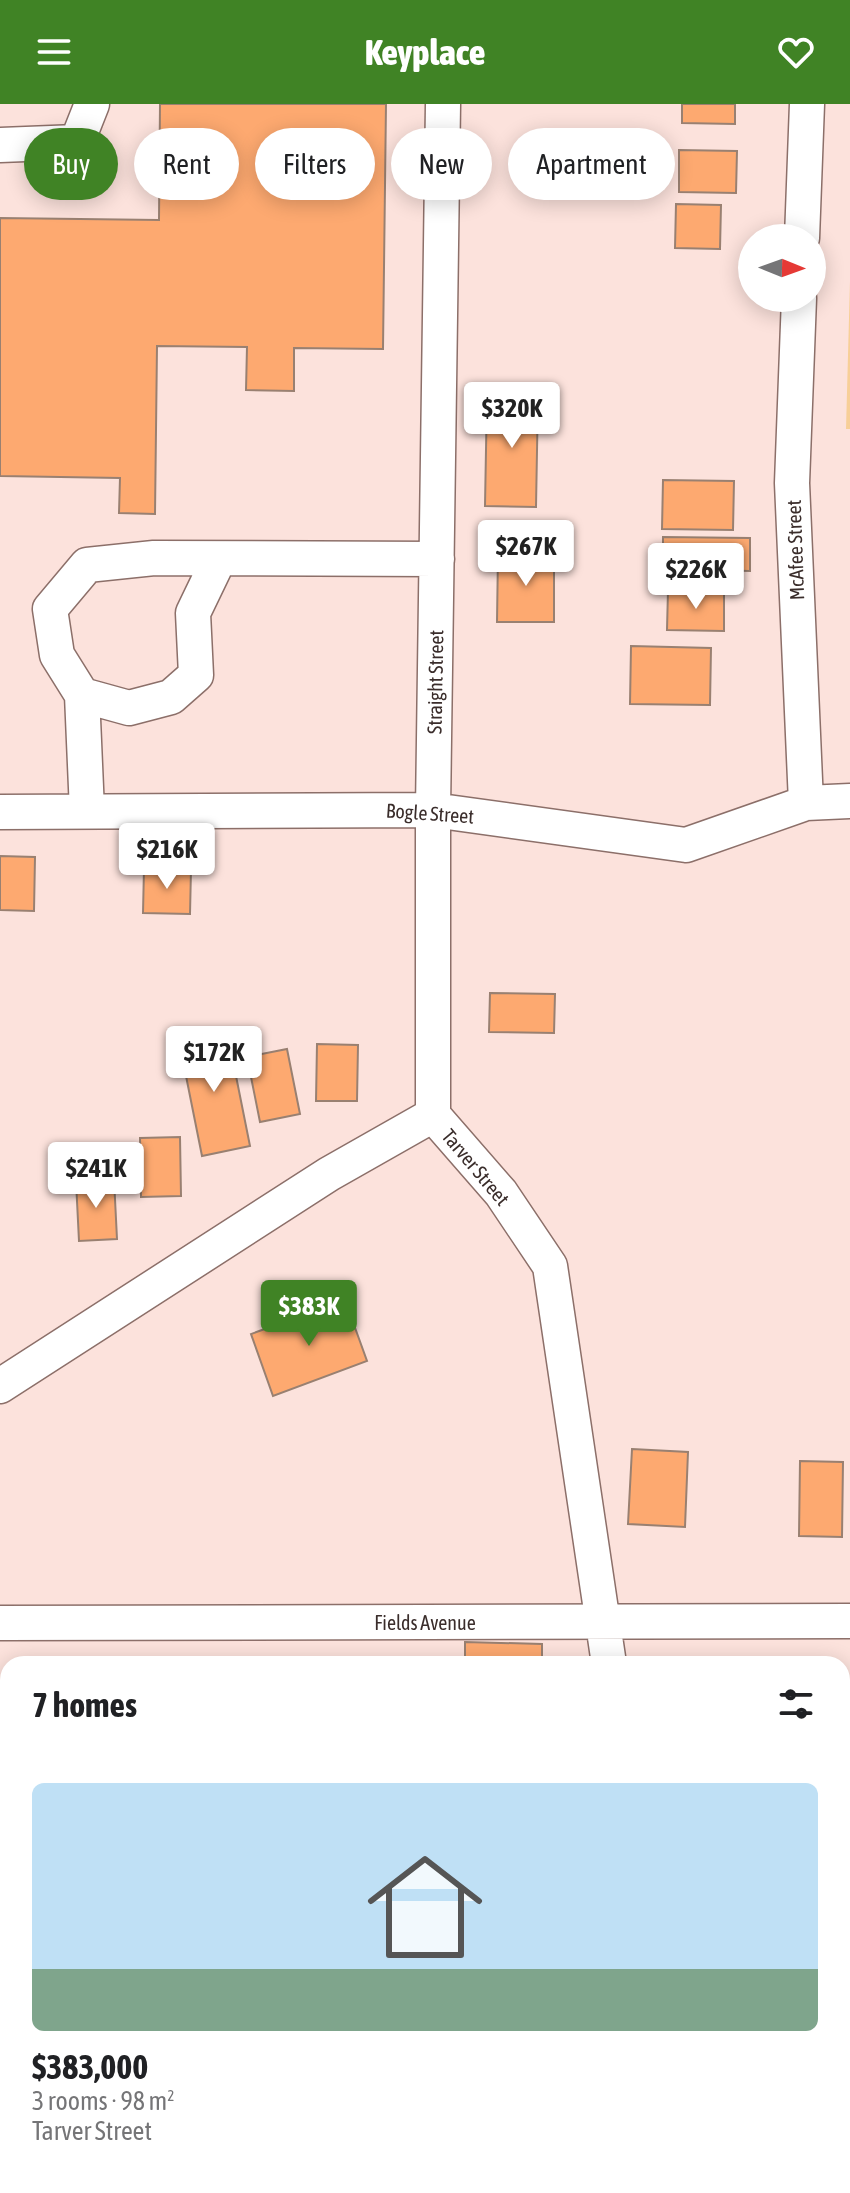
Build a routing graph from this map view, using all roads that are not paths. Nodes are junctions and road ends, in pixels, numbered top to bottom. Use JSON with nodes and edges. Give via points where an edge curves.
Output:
{"nodes":[{"id":1,"x":92,"y":104,"type":"edge"},
{"id":2,"x":443,"y":104,"type":"edge"},
{"id":3,"x":807,"y":104,"type":"edge"},
{"id":4,"x":0,"y":145,"type":"edge"},
{"id":5,"x":803,"y":224,"type":"edge"},
{"id":6,"x":798,"y":312,"type":"edge"},
{"id":7,"x":219,"y":559,"type":"junction"},
{"id":8,"x":437,"y":559,"type":"junction"},
{"id":9,"x":82,"y":695,"type":"junction"},
{"id":10,"x":850,"y":801,"type":"edge"},
{"id":11,"x":806,"y":803,"type":"junction"},
{"id":12,"x":433,"y":810,"type":"junction"},
{"id":13,"x":87,"y":811,"type":"junction"},
{"id":14,"x":0,"y":812,"type":"edge"},
{"id":15,"x":433,"y":1115,"type":"junction"},
{"id":16,"x":0,"y":1386,"type":"edge"},
{"id":17,"x":602,"y":1621,"type":"junction"},
{"id":18,"x":850,"y":1621,"type":"edge"},
{"id":19,"x":0,"y":1623,"type":"edge"},
{"id":20,"x":608,"y":1656,"type":"edge"}],
"edges":[{"from":1,"to":4,"type":"street","via":[[77,142]]},
{"from":2,"to":8,"type":"street","name":"Straight Street"},
{"from":3,"to":5,"type":"street"},
{"from":6,"to":11,"type":"street","name":"McAfee Street","via":[[792,483]]},
{"from":7,"to":8,"type":"street"},
{"from":7,"to":9,"type":"street","via":[[193,613],[196,675],[171,697],[129,708]]},
{"from":7,"to":9,"type":"street","via":[[87,565],[50,609],[57,655]]},
{"from":8,"to":12,"type":"street","name":"Straight Street"},
{"from":9,"to":13,"type":"street"},
{"from":10,"to":11,"type":"street","name":"Bogle Street"},
{"from":11,"to":12,"type":"street","name":"Bogle Street","via":[[686,845]]},
{"from":12,"to":13,"type":"street","name":"Bogle Street"},
{"from":12,"to":15,"type":"street","name":"Straight Street"},
{"from":13,"to":14,"type":"street","name":"Bogle Street"},
{"from":15,"to":16,"type":"street","name":"Tarver Street","via":[[329,1174]]},
{"from":15,"to":17,"type":"street","name":"Tarver Street","via":[[501,1193],[550,1266]]},
{"from":17,"to":18,"type":"street","name":"Fields Avenue"},
{"from":17,"to":19,"type":"street","name":"Fields Avenue"},
{"from":17,"to":20,"type":"street","name":"Tarver Street"}]}
